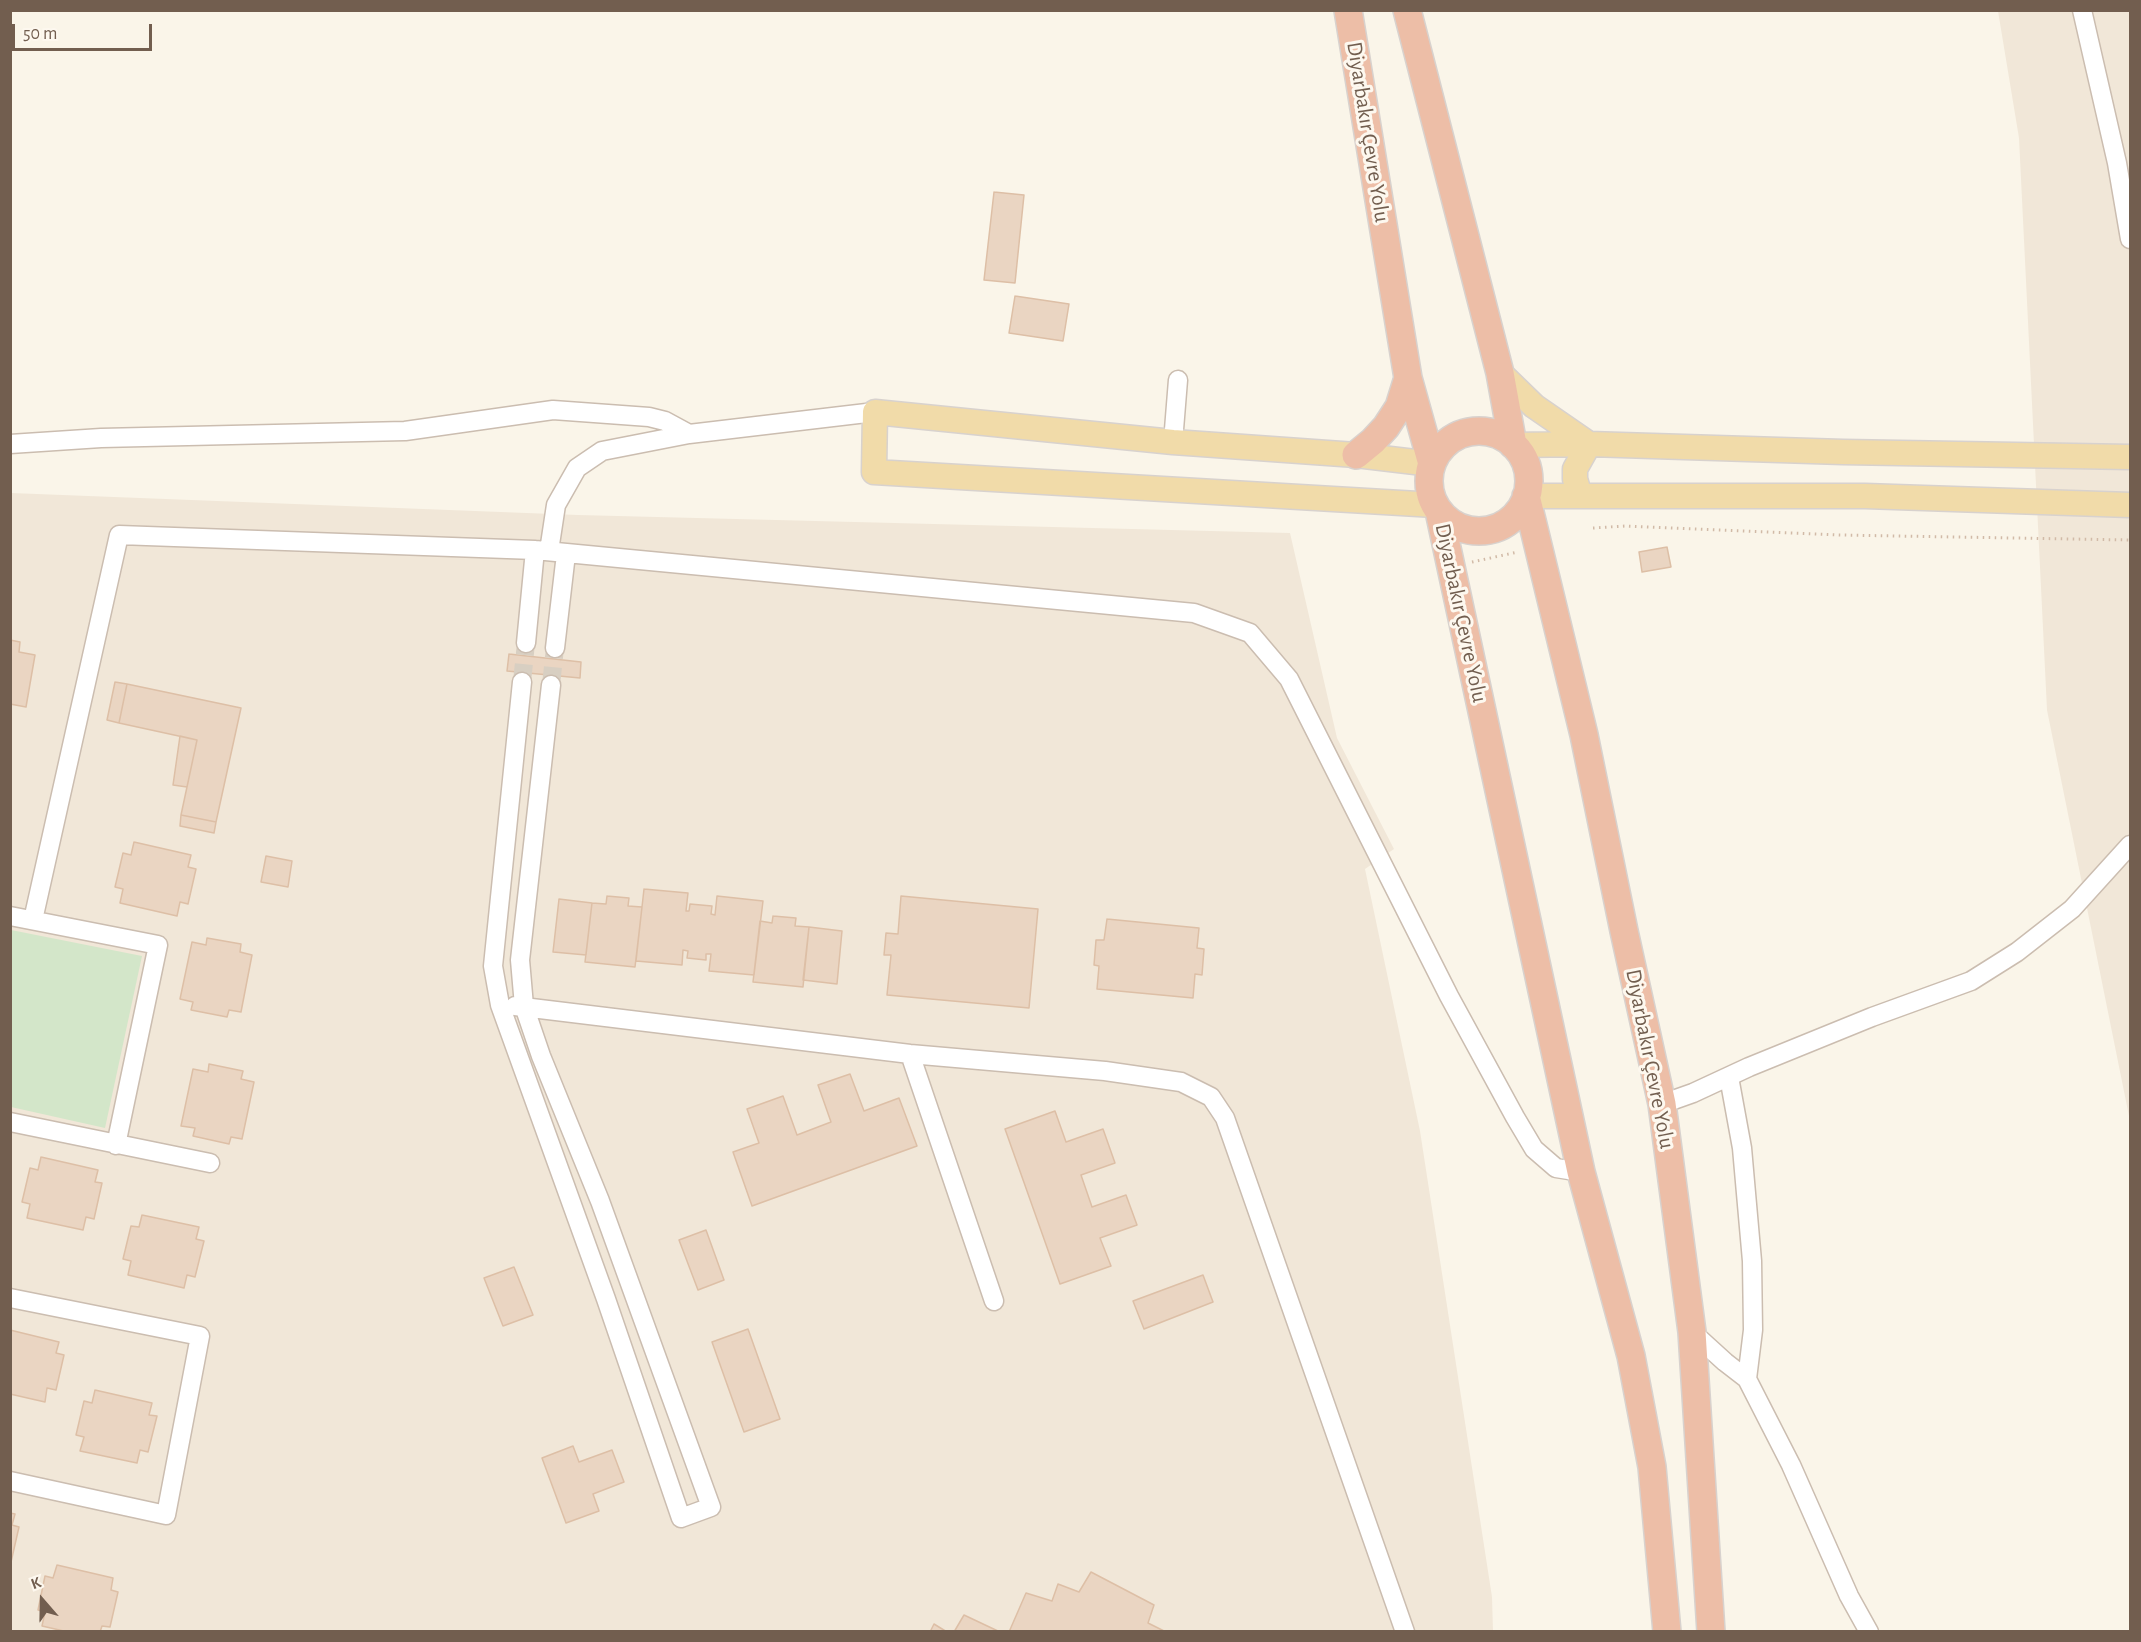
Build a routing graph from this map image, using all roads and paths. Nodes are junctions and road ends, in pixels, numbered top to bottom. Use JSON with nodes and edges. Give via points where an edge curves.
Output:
{"nodes":[{"id":1,"x":1348,"y":10,"type":"edge"},
{"id":2,"x":1407,"y":10,"type":"edge"},
{"id":3,"x":2082,"y":10,"type":"edge"},
{"id":4,"x":2130,"y":239,"type":"edge"},
{"id":5,"x":1500,"y":373,"type":"junction"},
{"id":6,"x":1408,"y":378,"type":"junction"},
{"id":7,"x":1178,"y":380,"type":"dead end"},
{"id":8,"x":875,"y":412,"type":"junction"},
{"id":9,"x":689,"y":434,"type":"junction"},
{"id":10,"x":1173,"y":442,"type":"junction"},
{"id":11,"x":10,"y":444,"type":"edge"},
{"id":12,"x":1589,"y":444,"type":"junction"},
{"id":13,"x":1513,"y":445,"type":"junction"},
{"id":14,"x":1356,"y":455,"type":"junction"},
{"id":15,"x":2130,"y":457,"type":"edge"},
{"id":16,"x":1432,"y":464,"type":"junction"},
{"id":17,"x":1527,"y":496,"type":"junction"},
{"id":18,"x":1580,"y":496,"type":"junction"},
{"id":19,"x":2130,"y":505,"type":"edge"},
{"id":20,"x":1437,"y":508,"type":"junction"},
{"id":21,"x":1593,"y":528,"type":"dead end"},
{"id":22,"x":2130,"y":540,"type":"edge"},
{"id":23,"x":1526,"y":550,"type":"dead end"},
{"id":24,"x":550,"y":552,"type":"junction"},
{"id":25,"x":1464,"y":564,"type":"dead end"},
{"id":26,"x":526,"y":643,"type":"tunnel mouth"},
{"id":27,"x":555,"y":648,"type":"tunnel mouth"},
{"id":28,"x":522,"y":681,"type":"tunnel mouth"},
{"id":29,"x":551,"y":685,"type":"tunnel mouth"},
{"id":30,"x":2130,"y":845,"type":"edge"},
{"id":31,"x":10,"y":916,"type":"edge"},
{"id":32,"x":33,"y":920,"type":"junction"},
{"id":33,"x":500,"y":1005,"type":"junction"},
{"id":34,"x":524,"y":1006,"type":"junction"},
{"id":35,"x":910,"y":1054,"type":"junction"},
{"id":36,"x":1729,"y":1077,"type":"junction"},
{"id":37,"x":1662,"y":1104,"type":"junction"},
{"id":38,"x":10,"y":1122,"type":"edge"},
{"id":39,"x":116,"y":1145,"type":"junction"},
{"id":40,"x":210,"y":1163,"type":"dead end"},
{"id":41,"x":1581,"y":1172,"type":"junction"},
{"id":42,"x":10,"y":1298,"type":"edge"},
{"id":43,"x":994,"y":1301,"type":"dead end"},
{"id":44,"x":1692,"y":1332,"type":"junction"},
{"id":45,"x":1747,"y":1379,"type":"junction"},
{"id":46,"x":10,"y":1481,"type":"edge"},
{"id":47,"x":1405,"y":1632,"type":"edge"},
{"id":48,"x":1667,"y":1632,"type":"edge"},
{"id":49,"x":1711,"y":1632,"type":"edge"},
{"id":50,"x":1869,"y":1632,"type":"edge"}],
"edges":[{"from":1,"to":6,"type":"highway","name":"Diyarbakır Çevre Yolu"},
{"from":2,"to":5,"type":"highway"},
{"from":3,"to":4,"type":"street"},
{"from":5,"to":12,"type":"main road","via":[[1534,406]]},
{"from":5,"to":13,"type":"highway"},
{"from":6,"to":14,"type":"highway","via":[[1399,407],[1386,427]]},
{"from":6,"to":16,"type":"highway","name":"Diyarbakır Çevre Yolu"},
{"from":7,"to":10,"type":"street"},
{"from":8,"to":9,"type":"street"},
{"from":8,"to":10,"type":"main road"},
{"from":8,"to":20,"type":"main road","via":[[874,472]]},
{"from":9,"to":11,"type":"street","via":[[649,417],[553,410],[405,431],[101,438]]},
{"from":9,"to":24,"type":"street","via":[[602,451],[577,468],[556,505]]},
{"from":10,"to":14,"type":"main road"},
{"from":12,"to":13,"type":"main road"},
{"from":12,"to":15,"type":"main road"},
{"from":12,"to":18,"type":"main road","via":[[1575,469]]},
{"from":13,"to":16,"type":"highway","via":[[1488,432],[1467,433],[1448,441]]},
{"from":13,"to":17,"type":"highway","via":[[1527,468]]},
{"from":14,"to":16,"type":"main road"},
{"from":16,"to":20,"type":"highway","via":[[1430,492]]},
{"from":17,"to":18,"type":"main road"},
{"from":17,"to":20,"type":"highway","via":[[1512,518],[1488,530],[1461,527]]},
{"from":17,"to":37,"type":"highway","name":"Diyarbakır Çevre Yolu","via":[[1584,735]]},
{"from":18,"to":19,"type":"main road","via":[[1865,496]]},
{"from":20,"to":41,"type":"highway","name":"Diyarbakır Çevre Yolu"},
{"from":21,"to":22,"type":"path"},
{"from":23,"to":25,"type":"path"},
{"from":24,"to":26,"type":"street"},
{"from":24,"to":27,"type":"street"},
{"from":24,"to":32,"type":"street","via":[[119,535]]},
{"from":24,"to":41,"type":"street","via":[[1194,612],[1250,633],[1289,679],[1449,996],[1534,1149],[1556,1168]]},
{"from":28,"to":33,"type":"street","via":[[494,966]]},
{"from":29,"to":34,"type":"street","via":[[520,960]]},
{"from":30,"to":36,"type":"street","via":[[2072,909],[2018,952],[1971,981],[1872,1017]]},
{"from":31,"to":32,"type":"street"},
{"from":32,"to":39,"type":"street","via":[[158,945]]},
{"from":33,"to":34,"type":"street"},
{"from":33,"to":34,"type":"street","via":[[681,1518],[711,1507],[600,1201]]},
{"from":34,"to":35,"type":"street"},
{"from":35,"to":43,"type":"street"},
{"from":35,"to":47,"type":"street","via":[[1105,1071],[1181,1082],[1211,1097],[1225,1118]]},
{"from":36,"to":37,"type":"street"},
{"from":36,"to":45,"type":"street","via":[[1742,1148],[1752,1261],[1753,1330]]},
{"from":37,"to":44,"type":"highway","name":"Diyarbakır Çevre Yolu"},
{"from":38,"to":39,"type":"street"},
{"from":39,"to":40,"type":"street"},
{"from":41,"to":48,"type":"highway","name":"Diyarbakır Çevre Yolu","via":[[1631,1356],[1652,1467]]},
{"from":42,"to":46,"type":"street","via":[[200,1336],[166,1515]]},
{"from":44,"to":45,"type":"street"},
{"from":44,"to":49,"type":"highway","name":"Diyarbakır Çevre Yolu"},
{"from":45,"to":50,"type":"street"}]}
